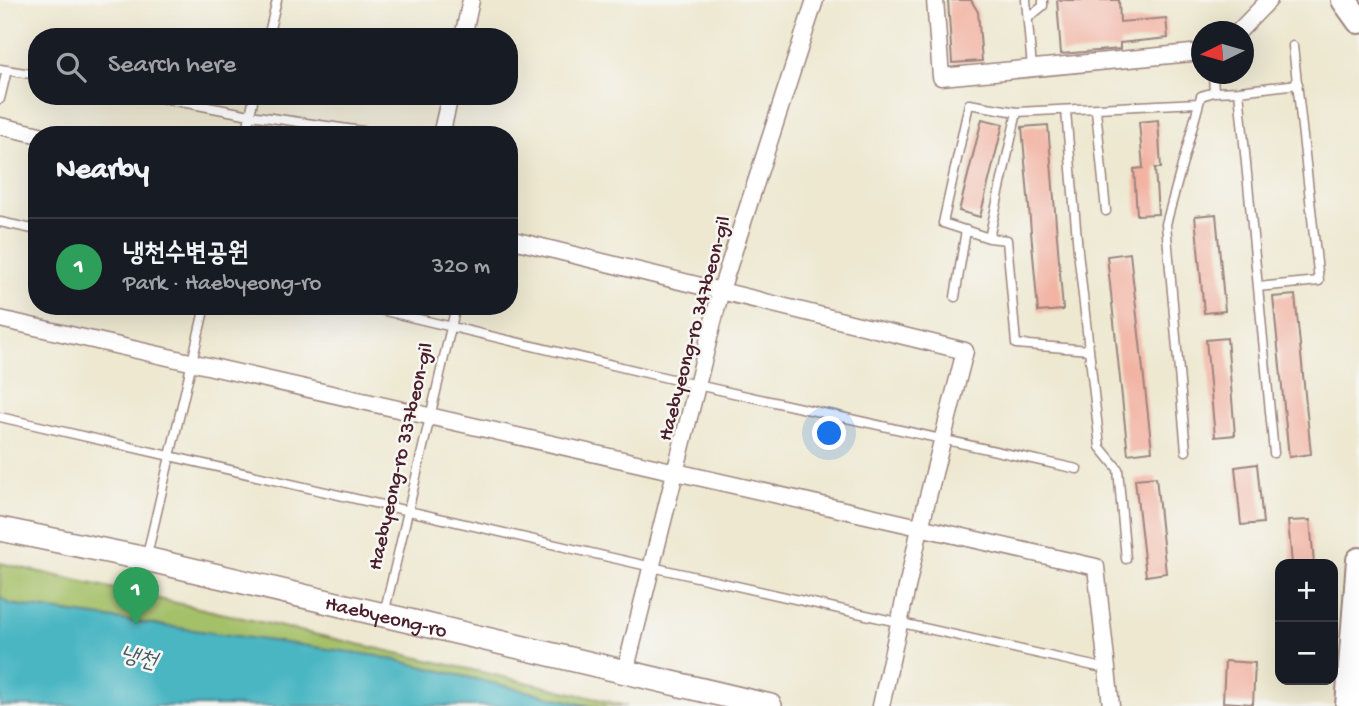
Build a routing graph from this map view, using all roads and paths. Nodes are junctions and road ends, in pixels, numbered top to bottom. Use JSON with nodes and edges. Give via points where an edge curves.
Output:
{"nodes":[{"id":1,"x":277,"y":0,"type":"edge"},
{"id":2,"x":471,"y":0,"type":"edge"},
{"id":3,"x":815,"y":0,"type":"edge"},
{"id":4,"x":935,"y":0,"type":"edge"},
{"id":5,"x":1026,"y":0,"type":"edge"},
{"id":6,"x":1043,"y":0,"type":"edge"},
{"id":7,"x":1269,"y":0,"type":"edge"},
{"id":8,"x":1344,"y":0,"type":"edge"},
{"id":9,"x":1359,"y":10,"type":"edge"},
{"id":10,"x":1028,"y":18,"type":"junction"},
{"id":11,"x":1249,"y":21,"type":"edge"},
{"id":12,"x":1359,"y":21,"type":"edge"},
{"id":13,"x":270,"y":28,"type":"edge"},
{"id":14,"x":465,"y":28,"type":"edge"},
{"id":15,"x":1293,"y":46,"type":"dead end"},
{"id":16,"x":1191,"y":53,"type":"edge"},
{"id":17,"x":1032,"y":68,"type":"junction"},
{"id":18,"x":3,"y":69,"type":"edge"},
{"id":19,"x":28,"y":73,"type":"edge"},
{"id":20,"x":1214,"y":84,"type":"edge"},
{"id":21,"x":1298,"y":84,"type":"junction"},
{"id":22,"x":1239,"y":91,"type":"junction"},
{"id":23,"x":1214,"y":92,"type":"junction"},
{"id":24,"x":0,"y":99,"type":"edge"},
{"id":25,"x":1198,"y":103,"type":"junction"},
{"id":26,"x":197,"y":105,"type":"edge"},
{"id":27,"x":252,"y":105,"type":"edge"},
{"id":28,"x":448,"y":105,"type":"edge"},
{"id":29,"x":1096,"y":110,"type":"junction"},
{"id":30,"x":1066,"y":111,"type":"junction"},
{"id":31,"x":1017,"y":112,"type":"junction"},
{"id":32,"x":250,"y":115,"type":"junction"},
{"id":33,"x":0,"y":126,"type":"edge"},
{"id":34,"x":248,"y":126,"type":"edge"},
{"id":35,"x":327,"y":126,"type":"edge"},
{"id":36,"x":443,"y":126,"type":"edge"},
{"id":37,"x":28,"y":132,"type":"edge"},
{"id":38,"x":1106,"y":211,"type":"dead end"},
{"id":39,"x":0,"y":222,"type":"edge"},
{"id":40,"x":28,"y":228,"type":"edge"},
{"id":41,"x":966,"y":230,"type":"junction"},
{"id":42,"x":989,"y":238,"type":"junction"},
{"id":43,"x":518,"y":241,"type":"edge"},
{"id":44,"x":1258,"y":287,"type":"junction"},
{"id":45,"x":721,"y":290,"type":"junction"},
{"id":46,"x":955,"y":297,"type":"dead end"},
{"id":47,"x":203,"y":315,"type":"edge"},
{"id":48,"x":401,"y":315,"type":"edge"},
{"id":49,"x":454,"y":315,"type":"edge"},
{"id":50,"x":0,"y":319,"type":"edge"},
{"id":51,"x":451,"y":327,"type":"junction"},
{"id":52,"x":1089,"y":350,"type":"junction"},
{"id":53,"x":192,"y":362,"type":"junction"},
{"id":54,"x":697,"y":384,"type":"junction"},
{"id":55,"x":0,"y":417,"type":"edge"},
{"id":56,"x":430,"y":417,"type":"junction"},
{"id":57,"x":942,"y":439,"type":"junction"},
{"id":58,"x":1186,"y":451,"type":"dead end"},
{"id":59,"x":1274,"y":453,"type":"dead end"},
{"id":60,"x":170,"y":456,"type":"junction"},
{"id":61,"x":1077,"y":469,"type":"dead end"},
{"id":62,"x":675,"y":473,"type":"junction"},
{"id":63,"x":408,"y":511,"type":"junction"},
{"id":64,"x":920,"y":528,"type":"junction"},
{"id":65,"x":0,"y":529,"type":"edge"},
{"id":66,"x":146,"y":559,"type":"junction"},
{"id":67,"x":1126,"y":559,"type":"dead end"},
{"id":68,"x":1359,"y":560,"type":"edge"},
{"id":69,"x":652,"y":567,"type":"junction"},
{"id":70,"x":1358,"y":587,"type":"edge"},
{"id":71,"x":384,"y":615,"type":"junction"},
{"id":72,"x":899,"y":623,"type":"junction"},
{"id":73,"x":1107,"y":669,"type":"junction"},
{"id":74,"x":625,"y":672,"type":"junction"},
{"id":75,"x":770,"y":706,"type":"edge"},
{"id":76,"x":881,"y":706,"type":"edge"},
{"id":77,"x":1111,"y":706,"type":"edge"},
{"id":78,"x":1348,"y":706,"type":"edge"}],
"edges":[{"from":1,"to":13,"type":"lane"},
{"from":2,"to":14,"type":"street"},
{"from":3,"to":45,"type":"street","name":"Haebyeong-ro 347beon-gil"},
{"from":4,"to":17,"type":"street","via":[[941,76]]},
{"from":5,"to":10,"type":"lane"},
{"from":6,"to":10,"type":"lane","via":[[1043,6]]},
{"from":7,"to":11,"type":"street"},
{"from":8,"to":9,"type":"main road"},
{"from":8,"to":12,"type":"main road"},
{"from":10,"to":17,"type":"lane"},
{"from":15,"to":21,"type":"lane"},
{"from":16,"to":17,"type":"street"},
{"from":18,"to":19,"type":"lane"},
{"from":18,"to":24,"type":"lane"},
{"from":20,"to":23,"type":"lane"},
{"from":21,"to":22,"type":"lane"},
{"from":21,"to":44,"type":"lane","via":[[1319,281]]},
{"from":22,"to":23,"type":"lane"},
{"from":22,"to":44,"type":"lane"},
{"from":23,"to":25,"type":"lane","via":[[1200,96]]},
{"from":25,"to":29,"type":"lane"},
{"from":25,"to":58,"type":"lane","via":[[1166,224]]},
{"from":26,"to":32,"type":"lane"},
{"from":27,"to":32,"type":"lane"},
{"from":28,"to":36,"type":"street"},
{"from":29,"to":30,"type":"lane"},
{"from":29,"to":38,"type":"lane"},
{"from":30,"to":31,"type":"lane"},
{"from":30,"to":52,"type":"lane"},
{"from":31,"to":41,"type":"lane","via":[[969,104],[943,223]]},
{"from":31,"to":42,"type":"lane"},
{"from":32,"to":34,"type":"lane"},
{"from":32,"to":35,"type":"lane"},
{"from":33,"to":37,"type":"street"},
{"from":39,"to":40,"type":"lane"},
{"from":41,"to":42,"type":"lane"},
{"from":41,"to":46,"type":"lane"},
{"from":42,"to":52,"type":"lane","via":[[1007,240],[1016,344]]},
{"from":43,"to":45,"type":"street"},
{"from":44,"to":59,"type":"lane"},
{"from":45,"to":54,"type":"street","name":"Haebyeong-ro 347beon-gil"},
{"from":45,"to":57,"type":"street","via":[[965,351]]},
{"from":47,"to":53,"type":"lane"},
{"from":48,"to":51,"type":"lane"},
{"from":49,"to":51,"type":"lane","name":"Haebyeong-ro 337beon-gil"},
{"from":50,"to":53,"type":"street"},
{"from":51,"to":54,"type":"lane"},
{"from":51,"to":56,"type":"lane","name":"Haebyeong-ro 337beon-gil"},
{"from":52,"to":67,"type":"lane","via":[[1100,447],[1118,469]]},
{"from":53,"to":56,"type":"street"},
{"from":53,"to":60,"type":"lane"},
{"from":54,"to":57,"type":"lane"},
{"from":54,"to":62,"type":"street","name":"Haebyeong-ro 347beon-gil"},
{"from":55,"to":60,"type":"lane"},
{"from":56,"to":62,"type":"street"},
{"from":56,"to":63,"type":"lane","name":"Haebyeong-ro 337beon-gil"},
{"from":57,"to":61,"type":"lane"},
{"from":57,"to":64,"type":"street"},
{"from":60,"to":63,"type":"lane"},
{"from":60,"to":66,"type":"lane"},
{"from":62,"to":64,"type":"street"},
{"from":62,"to":69,"type":"street","name":"Haebyeong-ro 347beon-gil"},
{"from":63,"to":69,"type":"lane"},
{"from":63,"to":71,"type":"lane","name":"Haebyeong-ro 337beon-gil"},
{"from":64,"to":72,"type":"street"},
{"from":64,"to":73,"type":"street","via":[[1096,567]]},
{"from":65,"to":66,"type":"main road","name":"Haebyeong-ro"},
{"from":66,"to":71,"type":"main road","name":"Haebyeong-ro"},
{"from":68,"to":70,"type":"main road"},
{"from":69,"to":72,"type":"lane"},
{"from":69,"to":74,"type":"street","name":"Haebyeong-ro 347beon-gil"},
{"from":70,"to":78,"type":"main road"},
{"from":71,"to":74,"type":"main road","name":"Haebyeong-ro"},
{"from":72,"to":73,"type":"lane"},
{"from":72,"to":76,"type":"street"},
{"from":73,"to":77,"type":"street"},
{"from":74,"to":75,"type":"main road","name":"Haebyeong-ro"}]}
